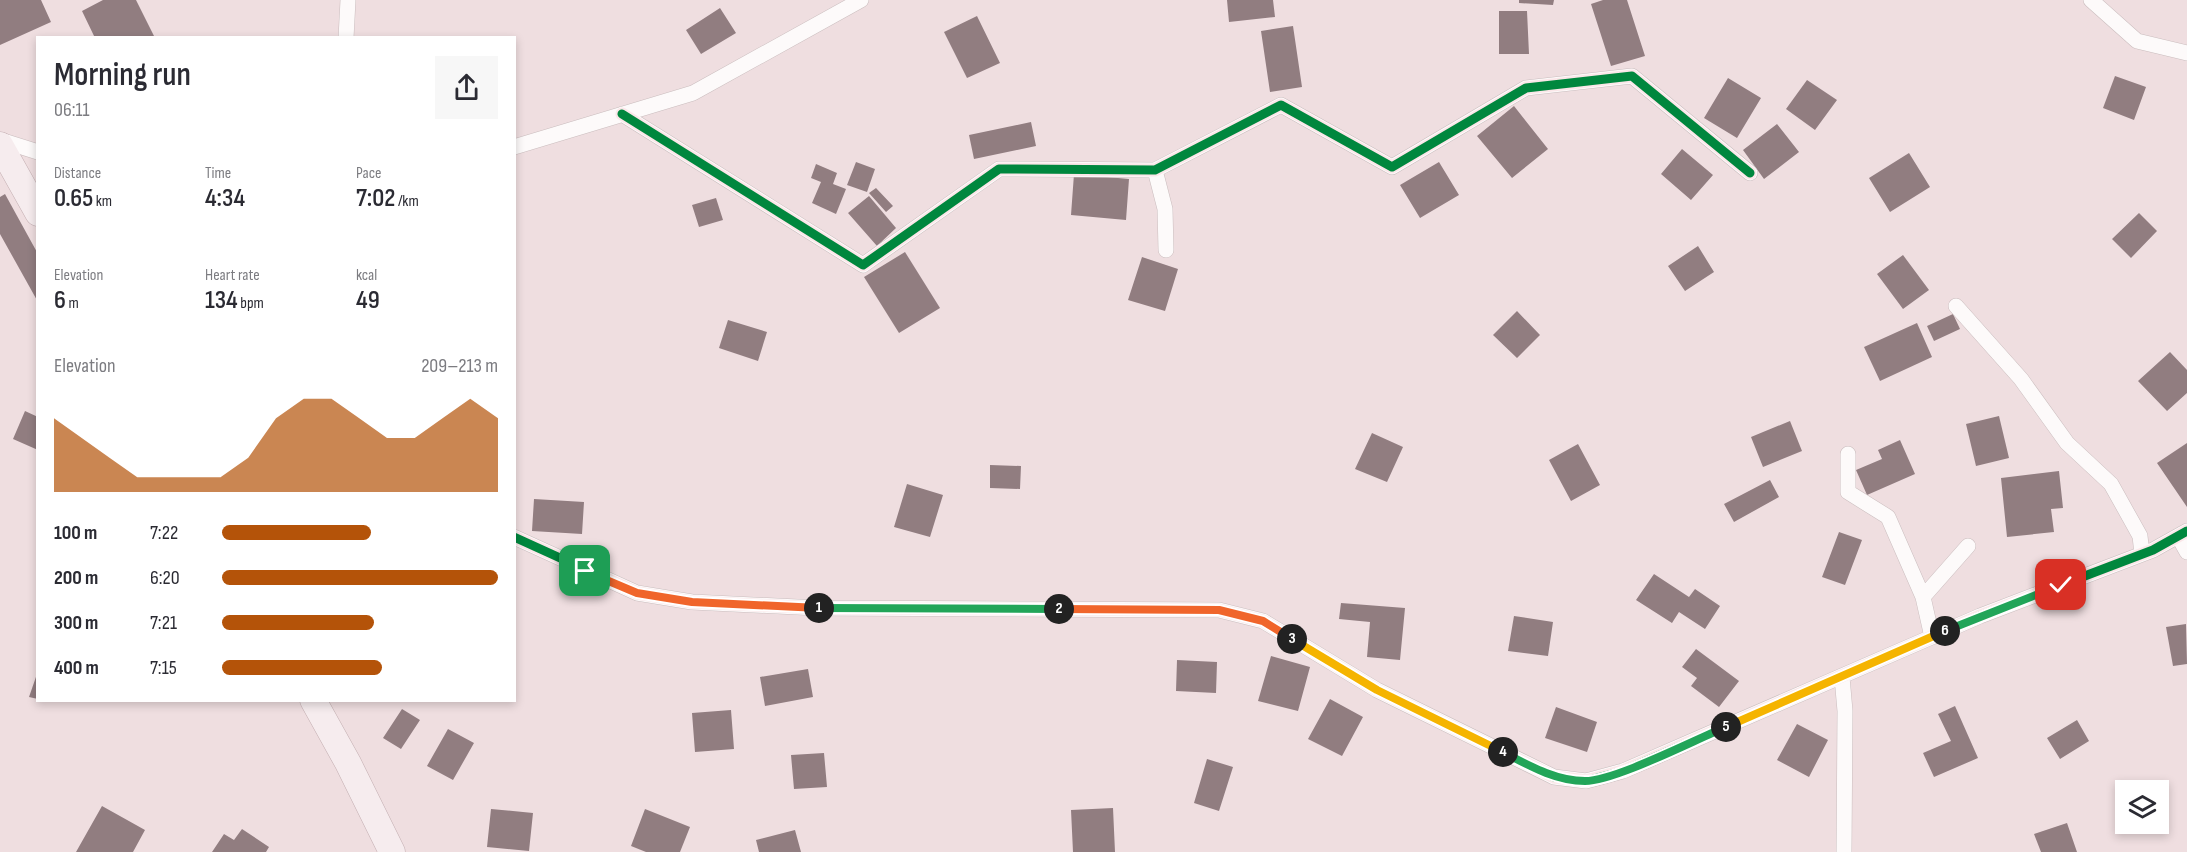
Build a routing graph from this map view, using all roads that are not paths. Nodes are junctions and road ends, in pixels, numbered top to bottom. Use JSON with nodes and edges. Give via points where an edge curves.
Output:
{"nodes":[{"id":1,"x":348,"y":0,"type":"edge"},
{"id":2,"x":861,"y":0,"type":"edge"},
{"id":3,"x":2091,"y":0,"type":"edge"},
{"id":4,"x":346,"y":36,"type":"edge"},
{"id":5,"x":2187,"y":53,"type":"edge"},
{"id":6,"x":622,"y":114,"type":"junction"},
{"id":7,"x":0,"y":140,"type":"edge"},
{"id":8,"x":516,"y":146,"type":"edge"},
{"id":9,"x":36,"y":151,"type":"edge"},
{"id":10,"x":4,"y":160,"type":"edge"},
{"id":11,"x":1155,"y":170,"type":"junction"},
{"id":12,"x":1750,"y":173,"type":"dead end"},
{"id":13,"x":36,"y":210,"type":"edge"},
{"id":14,"x":1166,"y":250,"type":"dead end"},
{"id":15,"x":1956,"y":306,"type":"dead end"},
{"id":16,"x":1848,"y":454,"type":"dead end"},
{"id":17,"x":2182,"y":534,"type":"edge"},
{"id":18,"x":516,"y":538,"type":"edge"},
{"id":19,"x":1968,"y":546,"type":"dead end"},
{"id":20,"x":2187,"y":552,"type":"edge"},
{"id":21,"x":2142,"y":554,"type":"junction"},
{"id":22,"x":1923,"y":597,"type":"junction"},
{"id":23,"x":1932,"y":637,"type":"junction"},
{"id":24,"x":1842,"y":677,"type":"junction"},
{"id":25,"x":314,"y":702,"type":"edge"},
{"id":26,"x":392,"y":852,"type":"edge"},
{"id":27,"x":1844,"y":852,"type":"edge"}],
"edges":[{"from":1,"to":4,"type":"street"},
{"from":2,"to":6,"type":"street","via":[[693,93]]},
{"from":3,"to":5,"type":"street","via":[[2137,40]]},
{"from":6,"to":8,"type":"street"},
{"from":6,"to":11,"type":"street","via":[[862,266],[999,169]]},
{"from":7,"to":9,"type":"street"},
{"from":10,"to":13,"type":"main road"},
{"from":11,"to":12,"type":"street","via":[[1281,105],[1392,167],[1526,88],[1632,76]]},
{"from":11,"to":14,"type":"street","via":[[1165,209]]},
{"from":15,"to":21,"type":"street","via":[[2021,379],[2067,443],[2111,484],[2140,536]]},
{"from":16,"to":22,"type":"street","via":[[1848,492],[1888,517]]},
{"from":17,"to":20,"type":"street"},
{"from":17,"to":21,"type":"street"},
{"from":18,"to":24,"type":"street","via":[[637,593],[692,602],[818,608],[1219,610],[1263,621],[1377,690],[1554,777],[1586,781],[1623,771]]},
{"from":19,"to":22,"type":"street"},
{"from":21,"to":23,"type":"street"},
{"from":22,"to":23,"type":"street"},
{"from":23,"to":24,"type":"street"},
{"from":24,"to":27,"type":"street"},
{"from":25,"to":26,"type":"main road"}]}
